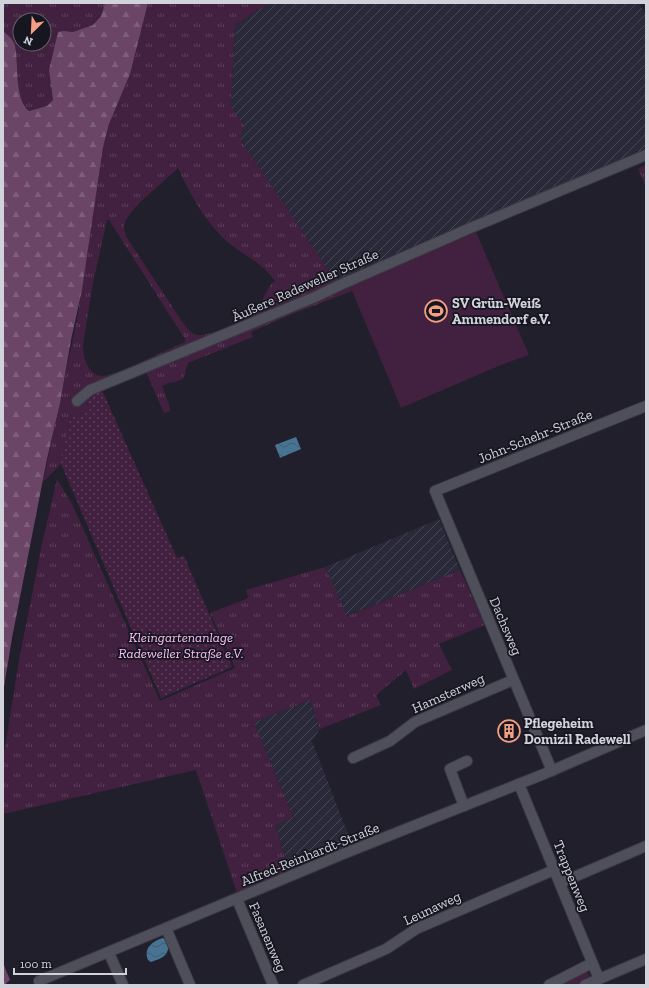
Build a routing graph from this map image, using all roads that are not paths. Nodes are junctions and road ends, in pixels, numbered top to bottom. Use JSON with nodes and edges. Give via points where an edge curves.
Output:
{"nodes":[{"id":1,"x":646,"y":155,"type":"edge"},
{"id":2,"x":76,"y":401,"type":"dead end"},
{"id":3,"x":646,"y":406,"type":"edge"},
{"id":4,"x":435,"y":491,"type":"joint"},
{"id":5,"x":513,"y":680,"type":"junction"},
{"id":6,"x":646,"y":730,"type":"edge"},
{"id":7,"x":353,"y":758,"type":"dead end"},
{"id":8,"x":466,"y":761,"type":"dead end"},
{"id":9,"x":552,"y":770,"type":"junction"},
{"id":10,"x":519,"y":784,"type":"junction"},
{"id":11,"x":464,"y":806,"type":"junction"},
{"id":12,"x":646,"y":846,"type":"edge"},
{"id":13,"x":554,"y":870,"type":"junction"},
{"id":14,"x":560,"y":883,"type":"junction"},
{"id":15,"x":237,"y":899,"type":"junction"},
{"id":16,"x":166,"y":928,"type":"junction"},
{"id":17,"x":109,"y":953,"type":"junction"},
{"id":18,"x":646,"y":959,"type":"edge"},
{"id":19,"x":592,"y":963,"type":"junction"},
{"id":20,"x":599,"y":979,"type":"junction"},
{"id":21,"x":39,"y":981,"type":"dead end"},
{"id":22,"x":53,"y":981,"type":"edge"},
{"id":23,"x":123,"y":985,"type":"edge"},
{"id":24,"x":190,"y":985,"type":"edge"},
{"id":25,"x":273,"y":985,"type":"edge"},
{"id":26,"x":303,"y":985,"type":"edge"},
{"id":27,"x":549,"y":985,"type":"edge"},
{"id":28,"x":585,"y":985,"type":"edge"}],
"edges":[{"from":1,"to":2,"type":"street","name":"Äußere Radeweller Straße","via":[[468,229],[315,298],[90,390]]},
{"from":3,"to":4,"type":"street","name":"John-Schehr-Straße"},
{"from":4,"to":5,"type":"street","name":"Dachsweg"},
{"from":5,"to":7,"type":"street","name":"Hamsterweg","via":[[415,722],[390,741]]},
{"from":5,"to":9,"type":"street","name":"Dachsweg"},
{"from":6,"to":9,"type":"street","name":"Alfred-Reinhardt-Straße"},
{"from":8,"to":11,"type":"street","via":[[450,769]]},
{"from":9,"to":10,"type":"street","name":"Alfred-Reinhardt-Straße"},
{"from":10,"to":11,"type":"street","name":"Alfred-Reinhardt-Straße"},
{"from":10,"to":13,"type":"street","name":"Trappenweg"},
{"from":11,"to":15,"type":"street","name":"Alfred-Reinhardt-Straße"},
{"from":12,"to":14,"type":"street"},
{"from":13,"to":14,"type":"street","name":"Trappenweg"},
{"from":13,"to":26,"type":"street","name":"Leunaweg","via":[[416,929],[386,949]]},
{"from":14,"to":19,"type":"street","name":"Trappenweg"},
{"from":15,"to":16,"type":"street","name":"Alfred-Reinhardt-Straße"},
{"from":15,"to":25,"type":"street","name":"Fasanenweg"},
{"from":16,"to":17,"type":"street","name":"Alfred-Reinhardt-Straße"},
{"from":16,"to":24,"type":"street"},
{"from":17,"to":22,"type":"street","name":"Alfred-Reinhardt-Straße"},
{"from":17,"to":23,"type":"street"},
{"from":18,"to":20,"type":"street"},
{"from":19,"to":20,"type":"street","name":"Trappenweg"},
{"from":19,"to":27,"type":"street"},
{"from":20,"to":28,"type":"street"},
{"from":21,"to":22,"type":"street","name":"Alfred-Reinhardt-Straße"}]}
